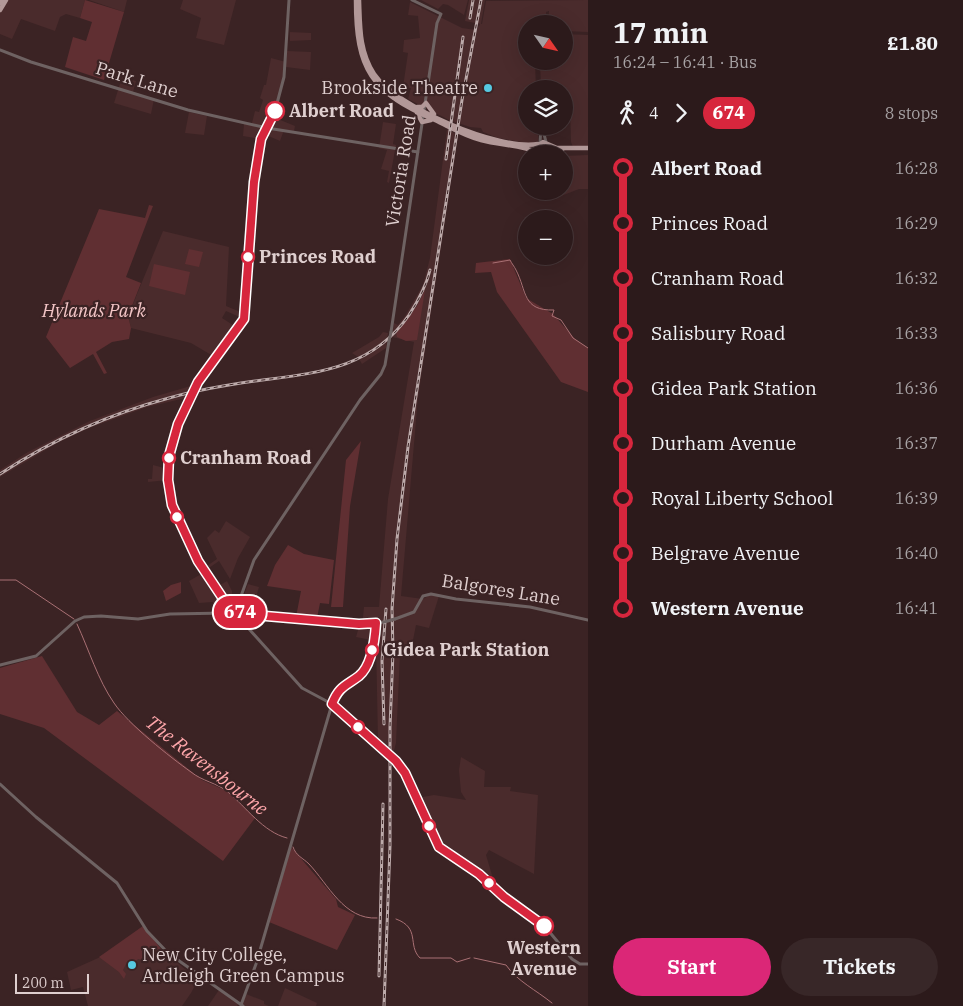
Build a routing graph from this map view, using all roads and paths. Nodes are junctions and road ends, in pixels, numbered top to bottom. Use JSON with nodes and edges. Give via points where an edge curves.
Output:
{"nodes":[{"id":1,"x":2,"y":0,"type":"edge"},
{"id":2,"x":6,"y":0,"type":"edge"},
{"id":3,"x":289,"y":0,"type":"edge"},
{"id":4,"x":358,"y":0,"type":"edge"},
{"id":5,"x":412,"y":0,"type":"edge"},
{"id":6,"x":0,"y":3,"type":"edge"},
{"id":7,"x":0,"y":10,"type":"edge"},
{"id":8,"x":0,"y":50,"type":"edge"},
{"id":9,"x":426,"y":103,"type":"junction"},
{"id":10,"x":410,"y":105,"type":"junction"},
{"id":11,"x":416,"y":112,"type":"junction"},
{"id":12,"x":424,"y":113,"type":"junction"},
{"id":13,"x":442,"y":121,"type":"junction"},
{"id":14,"x":422,"y":122,"type":"junction"},
{"id":15,"x":267,"y":128,"type":"junction"},
{"id":16,"x":478,"y":134,"type":"junction"},
{"id":17,"x":540,"y":135,"type":"edge"},
{"id":18,"x":544,"y":135,"type":"edge"},
{"id":19,"x":485,"y":141,"type":"junction"},
{"id":20,"x":539,"y":144,"type":"junction"},
{"id":21,"x":547,"y":144,"type":"junction"},
{"id":22,"x":518,"y":148,"type":"edge"},
{"id":23,"x":588,"y":149,"type":"edge"},
{"id":24,"x":573,"y":150,"type":"edge"},
{"id":25,"x":418,"y":152,"type":"junction"},
{"id":26,"x":236,"y":610,"type":"junction"},
{"id":27,"x":228,"y":611,"type":"junction"},
{"id":28,"x":241,"y":614,"type":"junction"},
{"id":29,"x":240,"y":619,"type":"junction"},
{"id":30,"x":588,"y":620,"type":"edge"},
{"id":31,"x":376,"y":623,"type":"junction"},
{"id":32,"x":0,"y":665,"type":"edge"},
{"id":33,"x":332,"y":704,"type":"junction"},
{"id":34,"x":0,"y":784,"type":"edge"},
{"id":35,"x":588,"y":964,"type":"edge"},
{"id":36,"x":242,"y":1005,"type":"edge"}],
"edges":[{"from":1,"to":6,"type":"main road"},
{"from":2,"to":7,"type":"main road"},
{"from":3,"to":15,"type":"street","via":[[284,76],[278,103]]},
{"from":4,"to":10,"type":"main road","via":[[367,61],[382,84]]},
{"from":4,"to":11,"type":"main road","via":[[357,38],[364,63],[380,88]]},
{"from":5,"to":9,"type":"street","name":"Victoria Road","via":[[441,14],[437,22]]},
{"from":8,"to":15,"type":"street","name":"Park Lane","via":[[172,106]]},
{"from":9,"to":10,"type":"main road","via":[[420,108]]},
{"from":9,"to":12,"type":"street","name":"Victoria Road"},
{"from":9,"to":13,"type":"main road"},
{"from":10,"to":12,"type":"main road"},
{"from":11,"to":12,"type":"main road"},
{"from":11,"to":14,"type":"main road"},
{"from":12,"to":13,"type":"main road"},
{"from":12,"to":14,"type":"street","name":"Victoria Road"},
{"from":13,"to":14,"type":"main road","via":[[428,119]]},
{"from":13,"to":16,"type":"main road"},
{"from":13,"to":19,"type":"main road"},
{"from":14,"to":25,"type":"street","name":"Victoria Road"},
{"from":15,"to":25,"type":"street"},
{"from":15,"to":27,"type":"street","bridge":true,"via":[[259,148],[254,182],[244,319],[198,382],[171,446],[168,469],[170,502],[198,561]]},
{"from":16,"to":19,"type":"main road"},
{"from":16,"to":20,"type":"main road","via":[[510,142]]},
{"from":17,"to":20,"type":"street"},
{"from":18,"to":21,"type":"street"},
{"from":19,"to":22,"type":"main road"},
{"from":20,"to":21,"type":"main road"},
{"from":21,"to":23,"type":"main road","via":[[557,148]]},
{"from":23,"to":24,"type":"main road"},
{"from":25,"to":26,"type":"street","name":"Victoria Road","bridge":true,"via":[[385,365],[254,560]]},
{"from":26,"to":27,"type":"street"},
{"from":26,"to":28,"type":"street"},
{"from":27,"to":29,"type":"street","via":[[231,619]]},
{"from":27,"to":32,"type":"street","via":[[138,619],[84,617],[75,621],[36,656]]},
{"from":28,"to":29,"type":"street"},
{"from":28,"to":31,"type":"street","name":"Balgores Lane"},
{"from":29,"to":33,"type":"street","via":[[302,688]]},
{"from":30,"to":31,"type":"street","name":"Balgores Lane","bridge":true,"via":[[542,609],[456,600],[431,594],[423,596],[414,612]]},
{"from":31,"to":33,"type":"street","via":[[374,642],[365,668],[340,688]]},
{"from":33,"to":35,"type":"street","bridge":true,"via":[[390,755],[405,773],[439,847],[548,929],[572,959]]},
{"from":33,"to":36,"type":"street"},
{"from":34,"to":36,"type":"street","via":[[118,883],[162,948]]}]}
